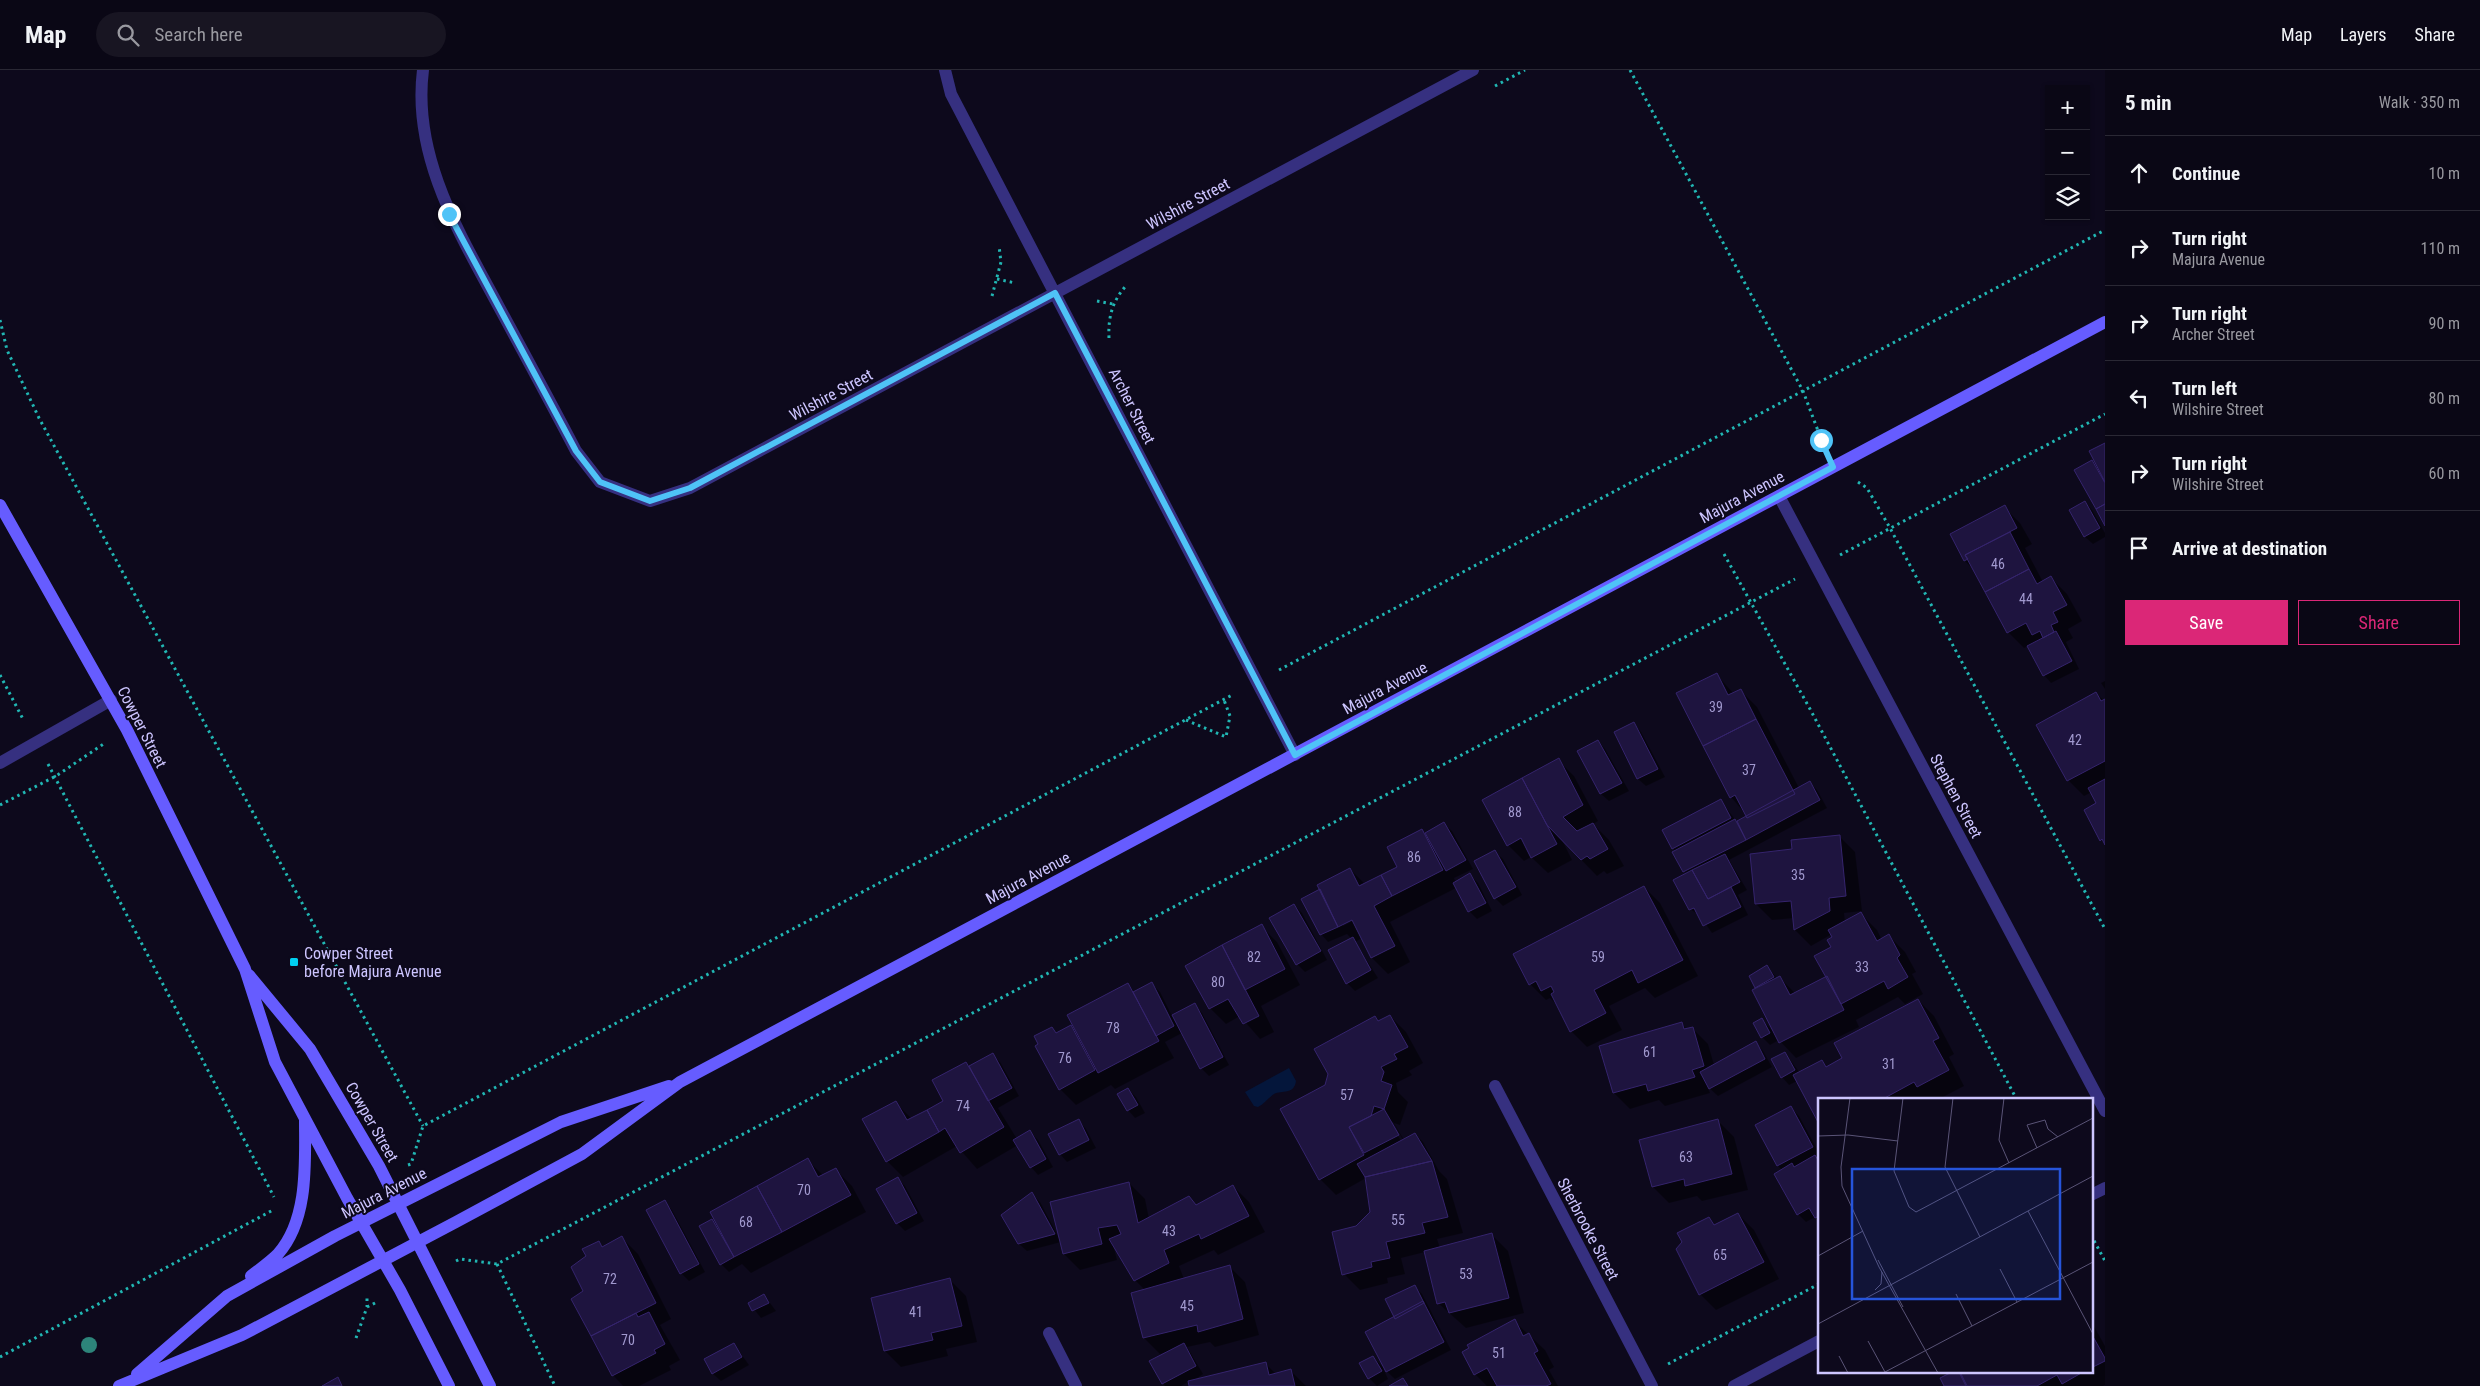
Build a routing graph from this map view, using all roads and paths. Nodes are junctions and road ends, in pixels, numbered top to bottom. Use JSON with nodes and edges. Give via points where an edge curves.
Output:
{"nodes":[{"id":1,"x":423,"y":70,"type":"edge"},
{"id":2,"x":945,"y":70,"type":"edge"},
{"id":3,"x":1473,"y":70,"type":"edge"},
{"id":4,"x":1630,"y":70,"type":"edge"},
{"id":5,"x":2105,"y":230,"type":"edge"},
{"id":6,"x":996,"y":240,"type":"dead end"},
{"id":7,"x":1130,"y":280,"type":"dead end"},
{"id":8,"x":1055,"y":293,"type":"junction"},
{"id":9,"x":992,"y":295,"type":"dead end"},
{"id":10,"x":0,"y":320,"type":"edge"},
{"id":11,"x":2105,"y":322,"type":"edge"},
{"id":12,"x":1109,"y":345,"type":"dead end"},
{"id":13,"x":1804,"y":391,"type":"junction"},
{"id":14,"x":2105,"y":414,"type":"edge"},
{"id":15,"x":1833,"y":467,"type":"junction"},
{"id":16,"x":1779,"y":496,"type":"junction"},
{"id":17,"x":0,"y":505,"type":"edge"},
{"id":18,"x":1890,"y":528,"type":"junction"},
{"id":19,"x":1712,"y":532,"type":"junction"},
{"id":20,"x":1750,"y":603,"type":"junction"},
{"id":21,"x":1281,"y":669,"type":"dead end"},
{"id":22,"x":0,"y":675,"type":"edge"},
{"id":23,"x":110,"y":700,"type":"junction"},
{"id":24,"x":1186,"y":720,"type":"junction"},
{"id":25,"x":127,"y":730,"type":"junction"},
{"id":26,"x":35,"y":743,"type":"junction"},
{"id":27,"x":1295,"y":755,"type":"junction"},
{"id":28,"x":0,"y":763,"type":"edge"},
{"id":29,"x":56,"y":776,"type":"junction"},
{"id":30,"x":0,"y":805,"type":"edge"},
{"id":31,"x":2105,"y":929,"type":"edge"},
{"id":32,"x":245,"y":970,"type":"junction"},
{"id":33,"x":680,"y":1082,"type":"junction"},
{"id":34,"x":1495,"y":1086,"type":"dead end"},
{"id":35,"x":2016,"y":1098,"type":"edge"},
{"id":36,"x":2105,"y":1110,"type":"edge"},
{"id":37,"x":304,"y":1117,"type":"junction"},
{"id":38,"x":423,"y":1126,"type":"junction"},
{"id":39,"x":411,"y":1164,"type":"dead end"},
{"id":40,"x":2105,"y":1188,"type":"edge"},
{"id":41,"x":2092,"y":1194,"type":"edge"},
{"id":42,"x":274,"y":1198,"type":"dead end"},
{"id":43,"x":400,"y":1204,"type":"junction"},
{"id":44,"x":279,"y":1206,"type":"dead end"},
{"id":45,"x":362,"y":1222,"type":"junction"},
{"id":46,"x":2092,"y":1237,"type":"edge"},
{"id":47,"x":418,"y":1241,"type":"junction"},
{"id":48,"x":460,"y":1259,"type":"dead end"},
{"id":49,"x":382,"y":1260,"type":"junction"},
{"id":50,"x":2105,"y":1261,"type":"edge"},
{"id":51,"x":498,"y":1264,"type":"junction"},
{"id":52,"x":1818,"y":1285,"type":"edge"},
{"id":53,"x":227,"y":1296,"type":"junction"},
{"id":54,"x":367,"y":1308,"type":"dead end"},
{"id":55,"x":1049,"y":1333,"type":"dead end"},
{"id":56,"x":356,"y":1338,"type":"dead end"},
{"id":57,"x":1818,"y":1342,"type":"edge"},
{"id":58,"x":0,"y":1357,"type":"edge"},
{"id":59,"x":1650,"y":1381,"type":"edge"},
{"id":60,"x":124,"y":1383,"type":"edge"},
{"id":61,"x":449,"y":1386,"type":"edge"},
{"id":62,"x":490,"y":1386,"type":"edge"},
{"id":63,"x":555,"y":1386,"type":"edge"},
{"id":64,"x":1076,"y":1386,"type":"edge"},
{"id":65,"x":1734,"y":1386,"type":"edge"}],
"edges":[{"from":1,"to":8,"type":"street","name":"Wilshire Street","via":[[420,92],[428,151],[449,214],[576,451],[600,482],[650,501],[690,488]]},
{"from":2,"to":8,"type":"street","name":"Archer Street","via":[[951,94]]},
{"from":3,"to":8,"type":"street","name":"Wilshire Street"},
{"from":4,"to":13,"type":"path"},
{"from":5,"to":13,"type":"path"},
{"from":6,"to":9,"type":"path","via":[[1001,262]]},
{"from":7,"to":12,"type":"path","via":[[1114,300],[1108,325]]},
{"from":8,"to":27,"type":"street","name":"Archer Street"},
{"from":10,"to":38,"type":"path","via":[[8,350],[39,418]]},
{"from":11,"to":15,"type":"main road","name":"Majura Avenue"},
{"from":13,"to":15,"type":"path"},
{"from":13,"to":21,"type":"path"},
{"from":14,"to":18,"type":"path"},
{"from":15,"to":16,"type":"main road","name":"Majura Avenue"},
{"from":15,"to":18,"type":"path","via":[[1868,488]]},
{"from":16,"to":19,"type":"main road","name":"Majura Avenue"},
{"from":16,"to":36,"type":"street","name":"Stephen Street"},
{"from":17,"to":23,"type":"main road","name":"Cowper Street"},
{"from":18,"to":31,"type":"path"},
{"from":19,"to":20,"type":"path"},
{"from":19,"to":27,"type":"main road","name":"Majura Avenue"},
{"from":20,"to":35,"type":"path","via":[[1810,709]]},
{"from":20,"to":51,"type":"path"},
{"from":22,"to":26,"type":"path"},
{"from":23,"to":25,"type":"main road","name":"Cowper Street"},
{"from":23,"to":26,"type":"street"},
{"from":24,"to":24,"type":"path","via":[[1226,737],[1230,716],[1224,700]]},
{"from":24,"to":38,"type":"path"},
{"from":25,"to":29,"type":"path"},
{"from":25,"to":32,"type":"main road","name":"Cowper Street"},
{"from":26,"to":28,"type":"street"},
{"from":26,"to":29,"type":"path"},
{"from":27,"to":33,"type":"main road","name":"Majura Avenue"},
{"from":29,"to":30,"type":"path"},
{"from":29,"to":42,"type":"path"},
{"from":32,"to":37,"type":"main road","name":"Cowper Street","via":[[274,1062]]},
{"from":32,"to":43,"type":"main road","name":"Cowper Street","via":[[310,1049]]},
{"from":33,"to":43,"type":"main road","name":"Majura Avenue","via":[[562,1122]]},
{"from":33,"to":47,"type":"main road","name":"Majura Avenue","via":[[582,1154]]},
{"from":34,"to":59,"type":"street","name":"Sherbrooke Street"},
{"from":37,"to":45,"type":"main road","name":"Cowper Street"},
{"from":37,"to":53,"type":"main road","via":[[303,1183],[292,1232],[278,1254]]},
{"from":38,"to":39,"type":"path"},
{"from":40,"to":41,"type":"street"},
{"from":43,"to":45,"type":"main road","name":"Majura Avenue"},
{"from":43,"to":47,"type":"main road","name":"Cowper Street"},
{"from":44,"to":58,"type":"path"},
{"from":45,"to":49,"type":"main road","name":"Cowper Street"},
{"from":45,"to":53,"type":"main road","name":"Majura Avenue"},
{"from":46,"to":50,"type":"path"},
{"from":47,"to":49,"type":"main road","name":"Majura Avenue"},
{"from":47,"to":62,"type":"main road","name":"Cowper Street"},
{"from":48,"to":51,"type":"path"},
{"from":49,"to":60,"type":"main road","name":"Majura Avenue","via":[[242,1335]]},
{"from":49,"to":61,"type":"main road","name":"Cowper Street"},
{"from":51,"to":63,"type":"path"},
{"from":52,"to":59,"type":"path"},
{"from":53,"to":60,"type":"main road","name":"Majura Avenue"},
{"from":54,"to":56,"type":"path"},
{"from":55,"to":64,"type":"street"},
{"from":57,"to":65,"type":"street"}]}
